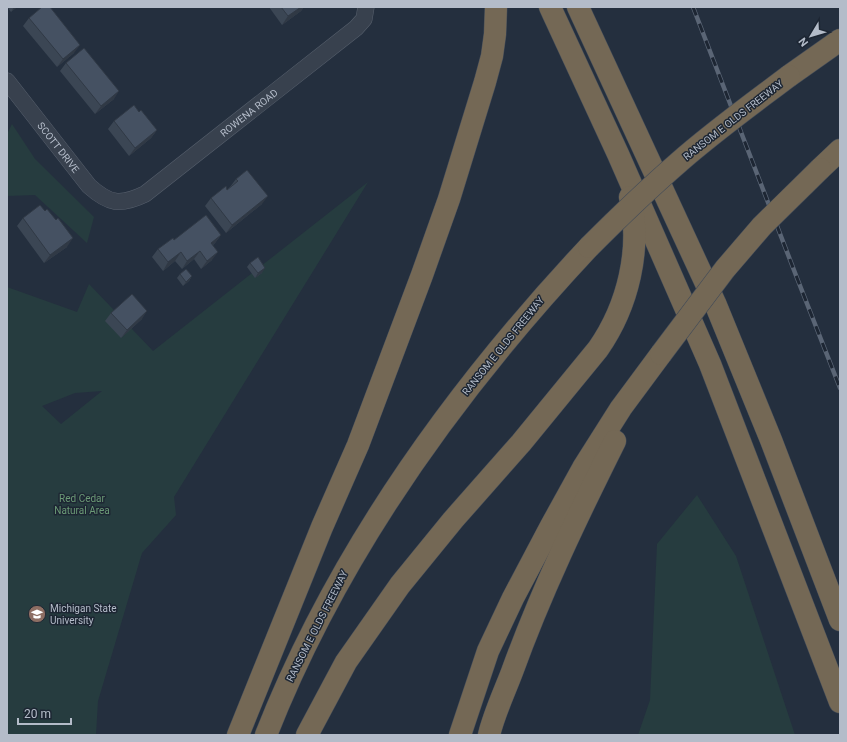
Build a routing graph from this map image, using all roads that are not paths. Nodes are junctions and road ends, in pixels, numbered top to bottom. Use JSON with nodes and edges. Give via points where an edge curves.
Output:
{"nodes":[{"id":1,"x":366,"y":7,"type":"edge"},
{"id":2,"x":496,"y":7,"type":"edge"},
{"id":3,"x":550,"y":7,"type":"edge"},
{"id":4,"x":578,"y":7,"type":"edge"},
{"id":5,"x":840,"y":40,"type":"edge"},
{"id":6,"x":7,"y":81,"type":"edge"},
{"id":7,"x":840,"y":150,"type":"edge"},
{"id":8,"x":618,"y":154,"type":"junction"},
{"id":9,"x":118,"y":202,"type":"joint"},
{"id":10,"x":661,"y":354,"type":"junction"},
{"id":11,"x":840,"y":620,"type":"edge"},
{"id":12,"x":840,"y":702,"type":"edge"},
{"id":13,"x":238,"y":735,"type":"edge"},
{"id":14,"x":266,"y":735,"type":"edge"},
{"id":15,"x":307,"y":735,"type":"edge"},
{"id":16,"x":460,"y":735,"type":"edge"},
{"id":17,"x":489,"y":735,"type":"edge"}],
"edges":[{"from":1,"to":9,"type":"street","name":"ROWENA ROAD","via":[[364,19],[356,28],[145,194],[132,201]]},
{"from":2,"to":13,"type":"highway","via":[[492,56],[430,254],[358,445]]},
{"from":3,"to":8,"type":"highway"},
{"from":4,"to":11,"type":"highway","via":[[715,302]]},
{"from":5,"to":14,"type":"highway","name":"RANSOM E OLDS FREEWAY","bridge":true,"via":[[789,76],[679,162],[589,247],[496,352],[441,425],[377,518],[327,603],[288,682]]},
{"from":6,"to":9,"type":"street","name":"SCOTT DRIVE","via":[[89,186],[101,197]]},
{"from":7,"to":10,"type":"highway","bridge":true,"via":[[762,226],[725,269]]},
{"from":8,"to":12,"type":"highway","via":[[710,364]]},
{"from":8,"to":15,"type":"highway","via":[[631,202],[634,250],[624,296],[608,335],[400,585],[346,662]]},
{"from":10,"to":16,"type":"highway","via":[[621,408],[583,468],[551,526],[488,651]]},
{"from":10,"to":17,"type":"highway","via":[[550,576]]}]}
